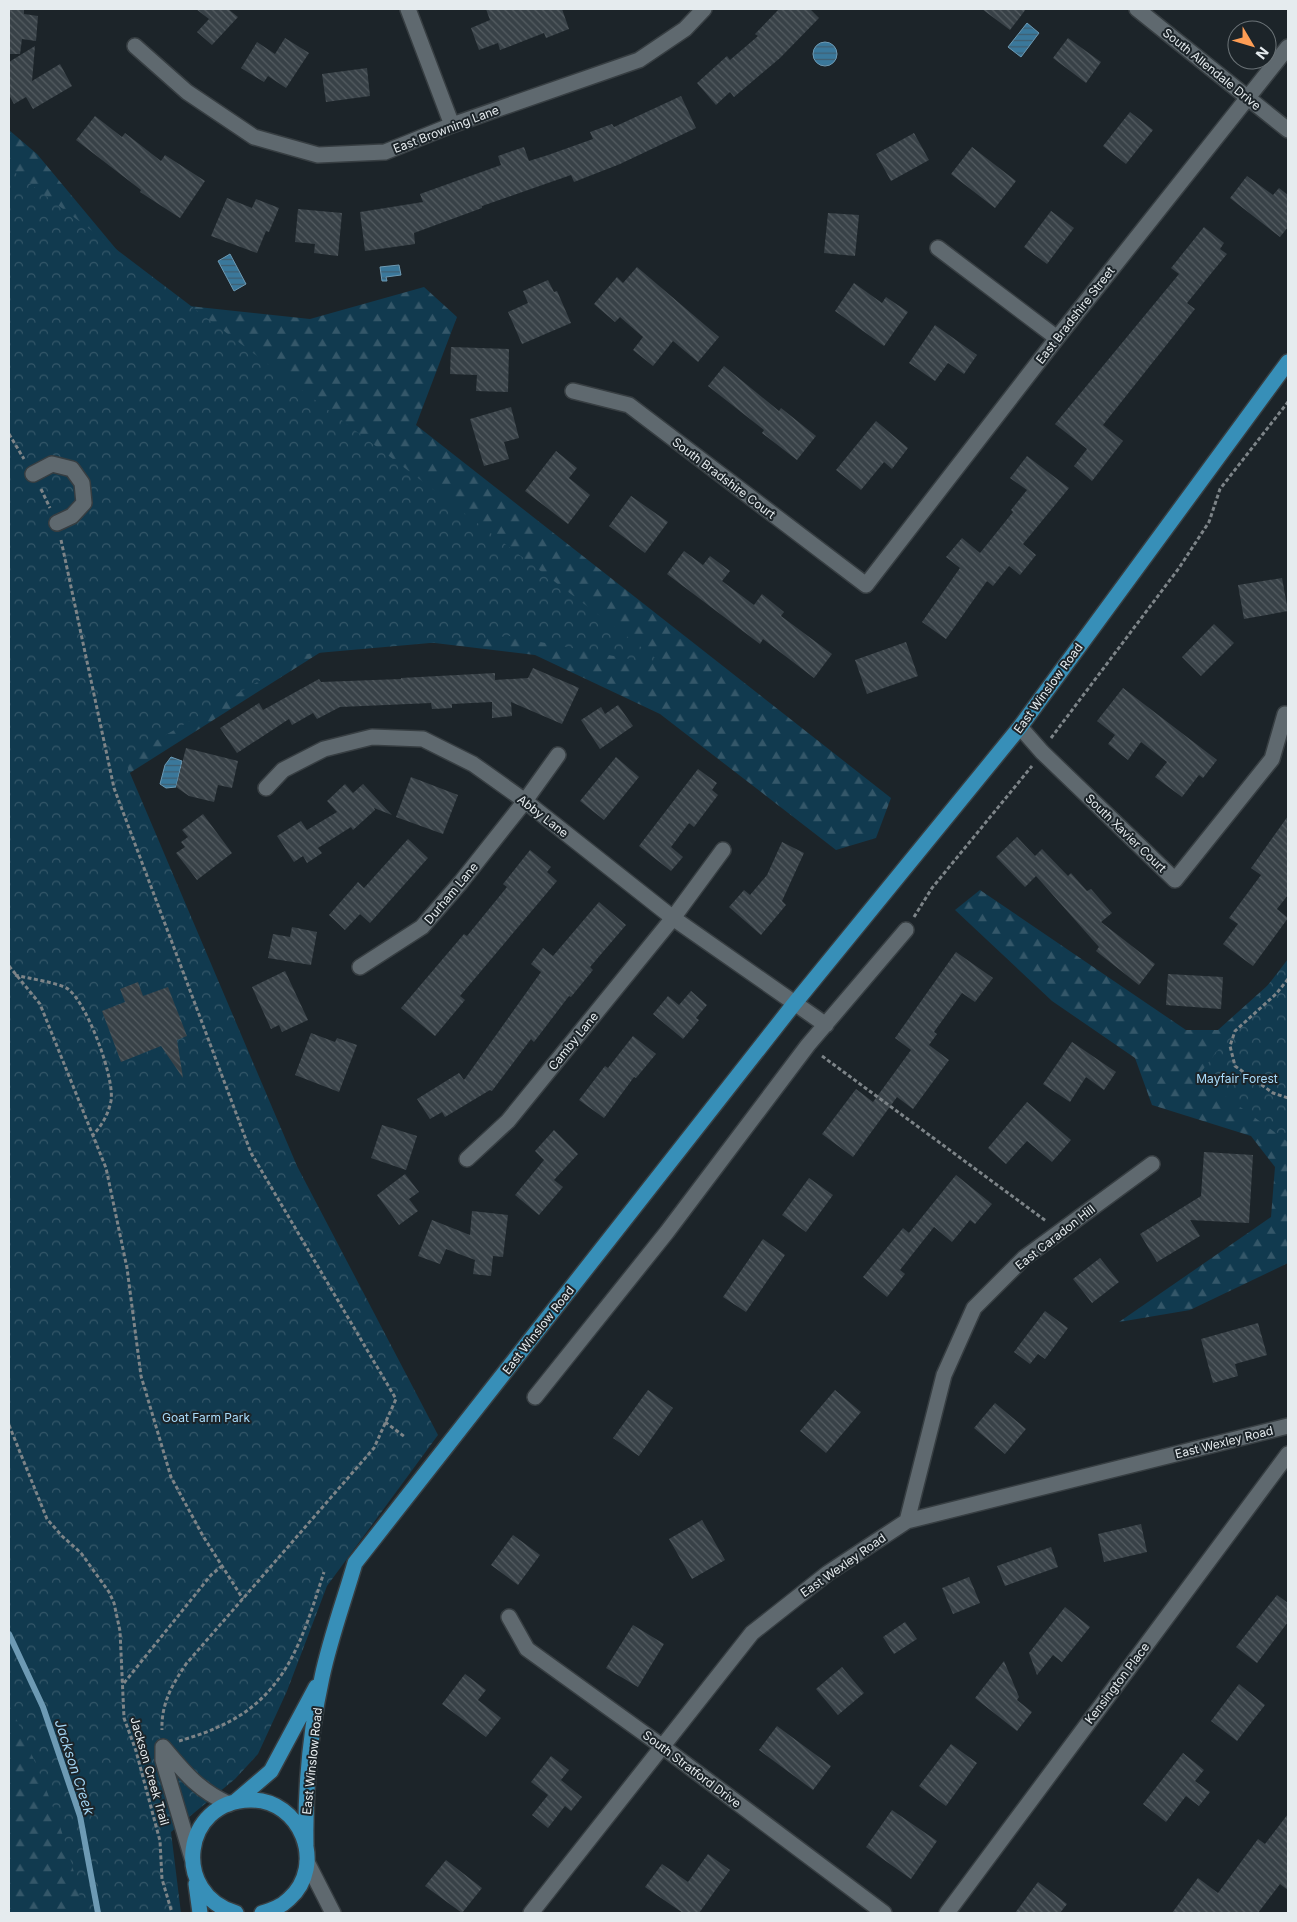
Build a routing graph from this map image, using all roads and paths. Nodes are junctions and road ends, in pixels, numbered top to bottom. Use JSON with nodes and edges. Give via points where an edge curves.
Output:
{"nodes":[{"id":1,"x":408,"y":9,"type":"edge"},
{"id":2,"x":704,"y":9,"type":"edge"},
{"id":3,"x":1137,"y":9,"type":"edge"},
{"id":4,"x":135,"y":46,"type":"dead end"},
{"id":5,"x":1288,"y":47,"type":"edge"},
{"id":6,"x":1247,"y":97,"type":"junction"},
{"id":7,"x":452,"y":125,"type":"junction"},
{"id":8,"x":1288,"y":130,"type":"edge"},
{"id":9,"x":938,"y":248,"type":"dead end"},
{"id":10,"x":1056,"y":338,"type":"junction"},
{"id":11,"x":1288,"y":362,"type":"edge"},
{"id":12,"x":573,"y":391,"type":"dead end"},
{"id":13,"x":1288,"y":402,"type":"edge"},
{"id":14,"x":9,"y":434,"type":"edge"},
{"id":15,"x":33,"y":474,"type":"junction"},
{"id":16,"x":57,"y":523,"type":"junction"},
{"id":17,"x":866,"y":585,"type":"joint"},
{"id":18,"x":1285,"y":714,"type":"dead end"},
{"id":19,"x":1020,"y":727,"type":"junction"},
{"id":20,"x":1042,"y":752,"type":"junction"},
{"id":21,"x":558,"y":755,"type":"dead end"},
{"id":22,"x":266,"y":788,"type":"dead end"},
{"id":23,"x":525,"y":801,"type":"junction"},
{"id":24,"x":723,"y":850,"type":"dead end"},
{"id":25,"x":672,"y":918,"type":"junction"},
{"id":26,"x":906,"y":930,"type":"joint"},
{"id":27,"x":9,"y":966,"type":"edge"},
{"id":28,"x":360,"y":967,"type":"dead end"},
{"id":29,"x":14,"y":975,"type":"junction"},
{"id":30,"x":1288,"y":979,"type":"edge"},
{"id":31,"x":794,"y":1004,"type":"junction"},
{"id":32,"x":826,"y":1025,"type":"junction"},
{"id":33,"x":808,"y":1045,"type":"junction"},
{"id":34,"x":1288,"y":1098,"type":"edge"},
{"id":35,"x":93,"y":1135,"type":"junction"},
{"id":36,"x":467,"y":1159,"type":"dead end"},
{"id":37,"x":1152,"y":1164,"type":"dead end"},
{"id":38,"x":1060,"y":1231,"type":"junction"},
{"id":39,"x":535,"y":1397,"type":"dead end"},
{"id":40,"x":386,"y":1422,"type":"junction"},
{"id":41,"x":9,"y":1425,"type":"edge"},
{"id":42,"x":1288,"y":1426,"type":"edge"},
{"id":43,"x":405,"y":1437,"type":"dead end"},
{"id":44,"x":1288,"y":1454,"type":"edge"},
{"id":45,"x":907,"y":1520,"type":"junction"},
{"id":46,"x":222,"y":1566,"type":"junction"},
{"id":47,"x":324,"y":1572,"type":"dead end"},
{"id":48,"x":244,"y":1599,"type":"junction"},
{"id":49,"x":509,"y":1617,"type":"dead end"},
{"id":50,"x":322,"y":1677,"type":"junction"},
{"id":51,"x":124,"y":1684,"type":"junction"},
{"id":52,"x":163,"y":1747,"type":"junction"},
{"id":53,"x":663,"y":1747,"type":"junction"},
{"id":54,"x":136,"y":1751,"type":"junction"},
{"id":55,"x":233,"y":1802,"type":"junction"},
{"id":56,"x":306,"y":1845,"type":"junction"},
{"id":57,"x":192,"y":1858,"type":"junction"},
{"id":58,"x":307,"y":1862,"type":"junction"},
{"id":59,"x":195,"y":1877,"type":"junction"},
{"id":60,"x":172,"y":1913,"type":"edge"},
{"id":61,"x":200,"y":1913,"type":"edge"},
{"id":62,"x":236,"y":1913,"type":"edge"},
{"id":63,"x":263,"y":1913,"type":"edge"},
{"id":64,"x":273,"y":1913,"type":"edge"},
{"id":65,"x":333,"y":1913,"type":"edge"},
{"id":66,"x":531,"y":1913,"type":"edge"},
{"id":67,"x":884,"y":1913,"type":"edge"},
{"id":68,"x":947,"y":1913,"type":"edge"}],
"edges":[{"from":1,"to":7,"type":"street"},
{"from":2,"to":7,"type":"street","name":"East Browning Lane","via":[[686,29],[639,60]]},
{"from":3,"to":6,"type":"street","name":"South Allendale Drive"},
{"from":4,"to":7,"type":"street","name":"East Browning Lane","via":[[187,92],[254,137],[318,155],[384,152]]},
{"from":5,"to":6,"type":"street","name":"East Bradshire Street"},
{"from":6,"to":8,"type":"street","name":"South Allendale Drive"},
{"from":6,"to":10,"type":"street","name":"East Bradshire Street"},
{"from":9,"to":10,"type":"street"},
{"from":10,"to":17,"type":"street","name":"East Bradshire Street"},
{"from":11,"to":19,"type":"main road","name":"East Winslow Road"},
{"from":12,"to":17,"type":"street","name":"South Bradshire Court","via":[[629,405]]},
{"from":13,"to":20,"type":"path","via":[[1220,489],[1209,522],[1179,568]]},
{"from":14,"to":15,"type":"path"},
{"from":15,"to":16,"type":"path"},
{"from":15,"to":16,"type":"street","via":[[52,464],[72,468],[82,483],[84,503],[72,516]]},
{"from":16,"to":40,"type":"path","via":[[114,788],[251,1153],[396,1399]]},
{"from":18,"to":20,"type":"street","name":"South Xavier Court","via":[[1272,759],[1175,880]]},
{"from":19,"to":20,"type":"street","name":"South Xavier Court"},
{"from":19,"to":31,"type":"main road","name":"East Winslow Road"},
{"from":20,"to":26,"type":"path","via":[[932,888]]},
{"from":21,"to":23,"type":"street","name":"Durham Lane"},
{"from":22,"to":23,"type":"street","name":"Abby Lane","via":[[283,770],[324,749],[372,737],[423,739],[473,764]]},
{"from":23,"to":25,"type":"street","name":"Abby Lane"},
{"from":23,"to":28,"type":"street","name":"Durham Lane","via":[[422,927]]},
{"from":24,"to":25,"type":"street","name":"Camby Lane"},
{"from":25,"to":31,"type":"street","name":"Abby Lane"},
{"from":25,"to":36,"type":"street","name":"Camby Lane","via":[[508,1121]]},
{"from":26,"to":32,"type":"street"},
{"from":27,"to":29,"type":"path"},
{"from":29,"to":35,"type":"path","via":[[40,1004]]},
{"from":29,"to":35,"type":"path","via":[[67,988],[86,1011],[111,1077],[111,1100],[104,1122]]},
{"from":30,"to":34,"type":"path","via":[[1235,1031],[1230,1046],[1235,1066],[1273,1093]]},
{"from":31,"to":32,"type":"street"},
{"from":31,"to":50,"type":"main road","name":"East Winslow Road","via":[[355,1564]]},
{"from":32,"to":33,"type":"street"},
{"from":33,"to":38,"type":"path"},
{"from":33,"to":39,"type":"street","via":[[667,1232]]},
{"from":35,"to":46,"type":"path","via":[[106,1168],[127,1268],[141,1376],[169,1468],[202,1536]]},
{"from":37,"to":38,"type":"street","name":"East Caradon Hill"},
{"from":38,"to":45,"type":"street","name":"East Caradon Hill","via":[[1024,1258],[974,1308],[944,1375]]},
{"from":40,"to":43,"type":"path"},
{"from":40,"to":48,"type":"path","via":[[374,1448]]},
{"from":41,"to":51,"type":"path","name":"Jackson Creek Trail","via":[[47,1519],[81,1553],[110,1592],[120,1631]]},
{"from":42,"to":45,"type":"street","name":"East Wexley Road"},
{"from":44,"to":68,"type":"street","name":"Kensington Place"},
{"from":45,"to":53,"type":"street","name":"East Wexley Road","via":[[828,1573],[752,1633]]},
{"from":46,"to":48,"type":"path"},
{"from":46,"to":51,"type":"path"},
{"from":47,"to":52,"type":"path","via":[[301,1644],[277,1681],[254,1705],[219,1727]]},
{"from":48,"to":52,"type":"path","via":[[186,1664],[171,1686],[161,1719]]},
{"from":49,"to":53,"type":"street","name":"South Stratford Drive","via":[[527,1649]]},
{"from":50,"to":55,"type":"main road","name":"East Winslow Road","via":[[271,1770]]},
{"from":50,"to":56,"type":"main road","name":"East Winslow Road","via":[[305,1801]]},
{"from":51,"to":54,"type":"path","name":"Jackson Creek Trail","via":[[124,1718]]},
{"from":52,"to":54,"type":"path"},
{"from":52,"to":55,"type":"street","via":[[191,1780],[209,1794]]},
{"from":52,"to":57,"type":"street","via":[[163,1760]]},
{"from":53,"to":66,"type":"street","name":"East Wexley Road"},
{"from":53,"to":67,"type":"street","name":"South Stratford Drive"},
{"from":54,"to":60,"type":"path","name":"Jackson Creek Trail","via":[[160,1841],[162,1879]]},
{"from":55,"to":56,"type":"main road","via":[[269,1802],[282,1809],[297,1824]]},
{"from":55,"to":57,"type":"main road","name":"East Winslow Road","via":[[217,1809],[204,1822],[195,1839]]},
{"from":56,"to":58,"type":"main road","name":"East Winslow Road"},
{"from":57,"to":59,"type":"main road"},
{"from":58,"to":63,"type":"main road","via":[[305,1875],[290,1899]]},
{"from":58,"to":65,"type":"street"},
{"from":59,"to":61,"type":"main road"},
{"from":59,"to":62,"type":"main road","via":[[215,1904]]},
{"from":63,"to":64,"type":"street"}]}
